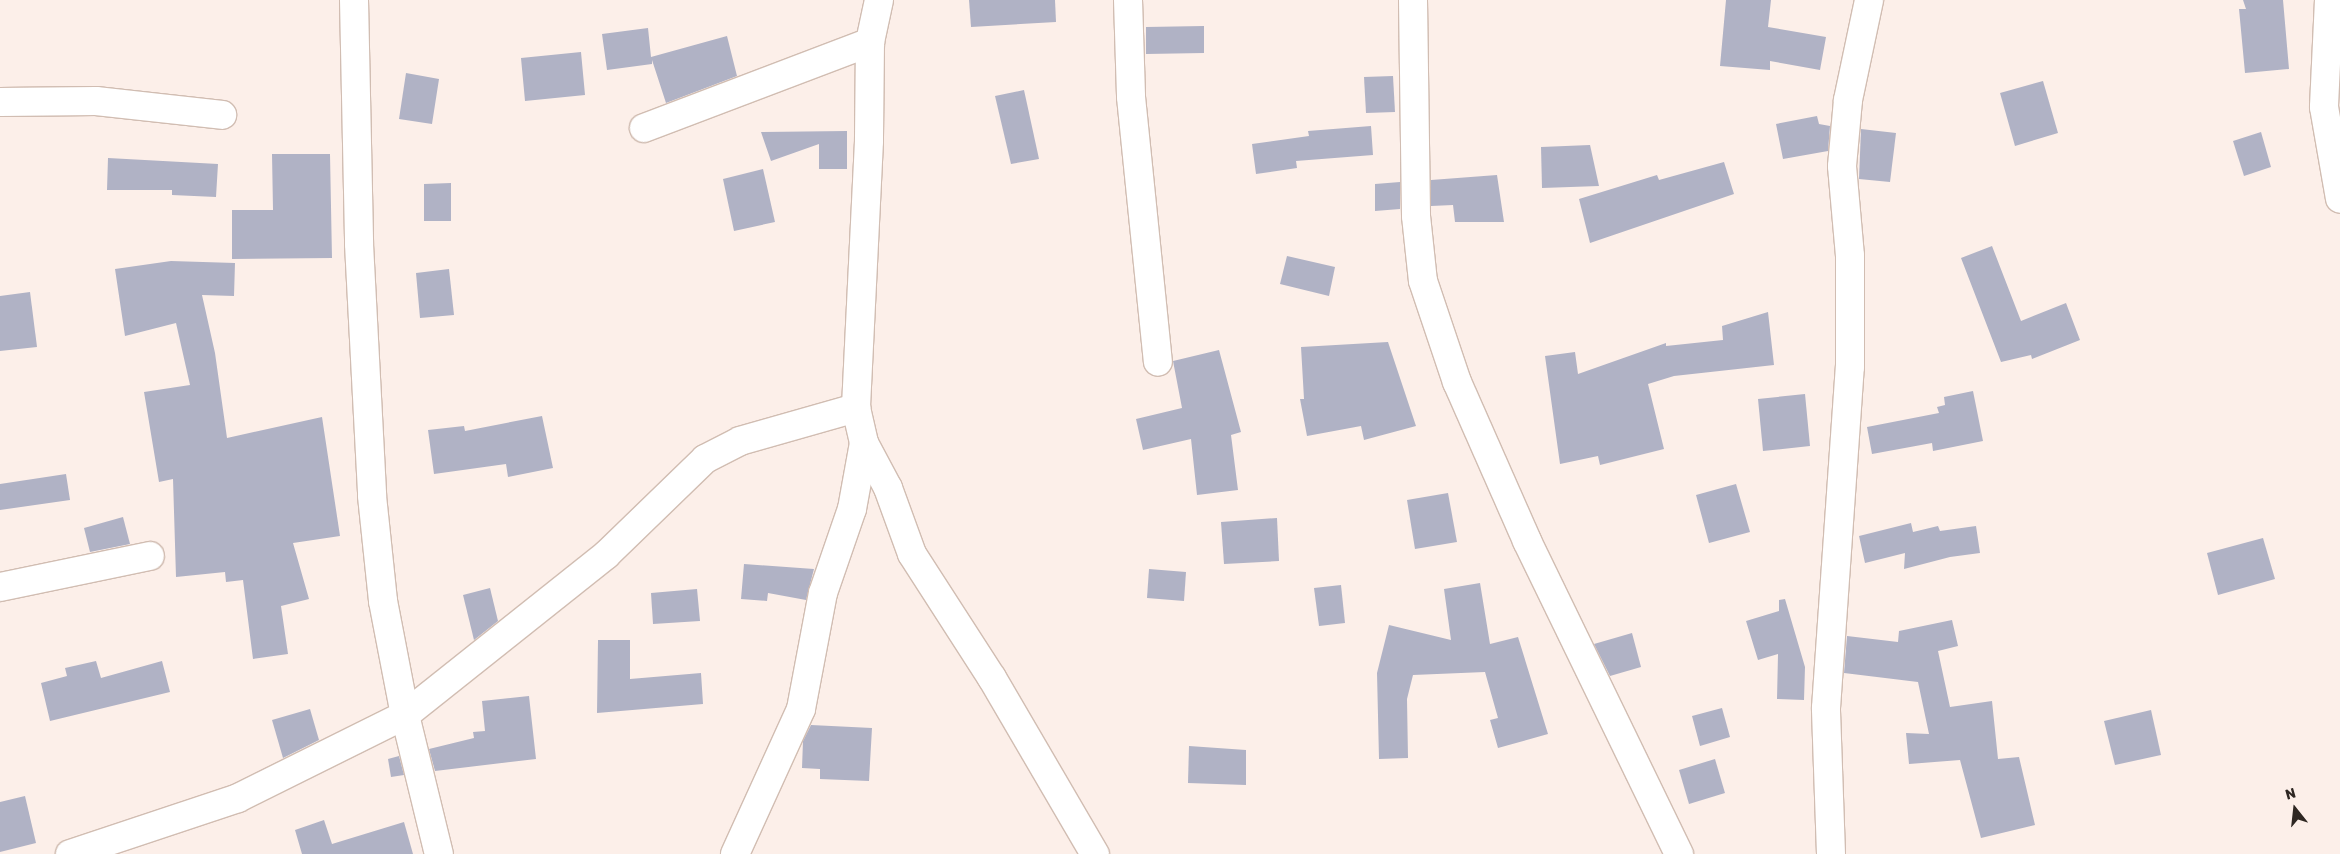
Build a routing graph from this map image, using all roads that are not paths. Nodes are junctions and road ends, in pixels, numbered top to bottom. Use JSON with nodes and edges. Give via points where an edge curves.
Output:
{"nodes":[{"id":1,"x":354,"y":0,"type":"edge"},
{"id":2,"x":879,"y":0,"type":"edge"},
{"id":3,"x":1128,"y":0,"type":"edge"},
{"id":4,"x":1413,"y":0,"type":"edge"},
{"id":5,"x":1869,"y":0,"type":"edge"},
{"id":6,"x":2329,"y":0,"type":"edge"},
{"id":7,"x":870,"y":42,"type":"junction"},
{"id":8,"x":0,"y":102,"type":"edge"},
{"id":9,"x":222,"y":115,"type":"dead end"},
{"id":10,"x":644,"y":128,"type":"dead end"},
{"id":11,"x":2340,"y":199,"type":"edge"},
{"id":12,"x":1158,"y":362,"type":"dead end"},
{"id":13,"x":856,"y":408,"type":"junction"},
{"id":14,"x":864,"y":443,"type":"junction"},
{"id":15,"x":150,"y":556,"type":"dead end"},
{"id":16,"x":0,"y":587,"type":"edge"},
{"id":17,"x":405,"y":715,"type":"junction"},
{"id":18,"x":70,"y":854,"type":"edge"},
{"id":19,"x":439,"y":854,"type":"edge"},
{"id":20,"x":735,"y":854,"type":"edge"},
{"id":21,"x":1095,"y":854,"type":"edge"},
{"id":22,"x":1679,"y":854,"type":"edge"},
{"id":23,"x":1831,"y":854,"type":"edge"}],
"edges":[{"from":1,"to":17,"type":"street","via":[[359,244],[372,496],[383,601]]},
{"from":2,"to":7,"type":"street"},
{"from":3,"to":12,"type":"street","via":[[1131,97]]},
{"from":4,"to":22,"type":"street","via":[[1416,216],[1423,281],[1457,382],[1527,541]]},
{"from":5,"to":23,"type":"street","via":[[1848,100],[1842,166],[1850,256],[1850,367],[1826,708]]},
{"from":6,"to":11,"type":"street","via":[[2324,107]]},
{"from":7,"to":10,"type":"street"},
{"from":7,"to":13,"type":"street","via":[[869,150]]},
{"from":8,"to":9,"type":"street","via":[[96,101]]},
{"from":13,"to":14,"type":"street"},
{"from":13,"to":17,"type":"street","via":[[740,442],[705,459],[606,555]]},
{"from":14,"to":20,"type":"street","via":[[852,509],[823,593],[801,709]]},
{"from":14,"to":21,"type":"street","via":[[888,488],[912,554],[992,678]]},
{"from":15,"to":16,"type":"street"},
{"from":17,"to":18,"type":"street","via":[[238,798]]},
{"from":17,"to":19,"type":"street"}]}
